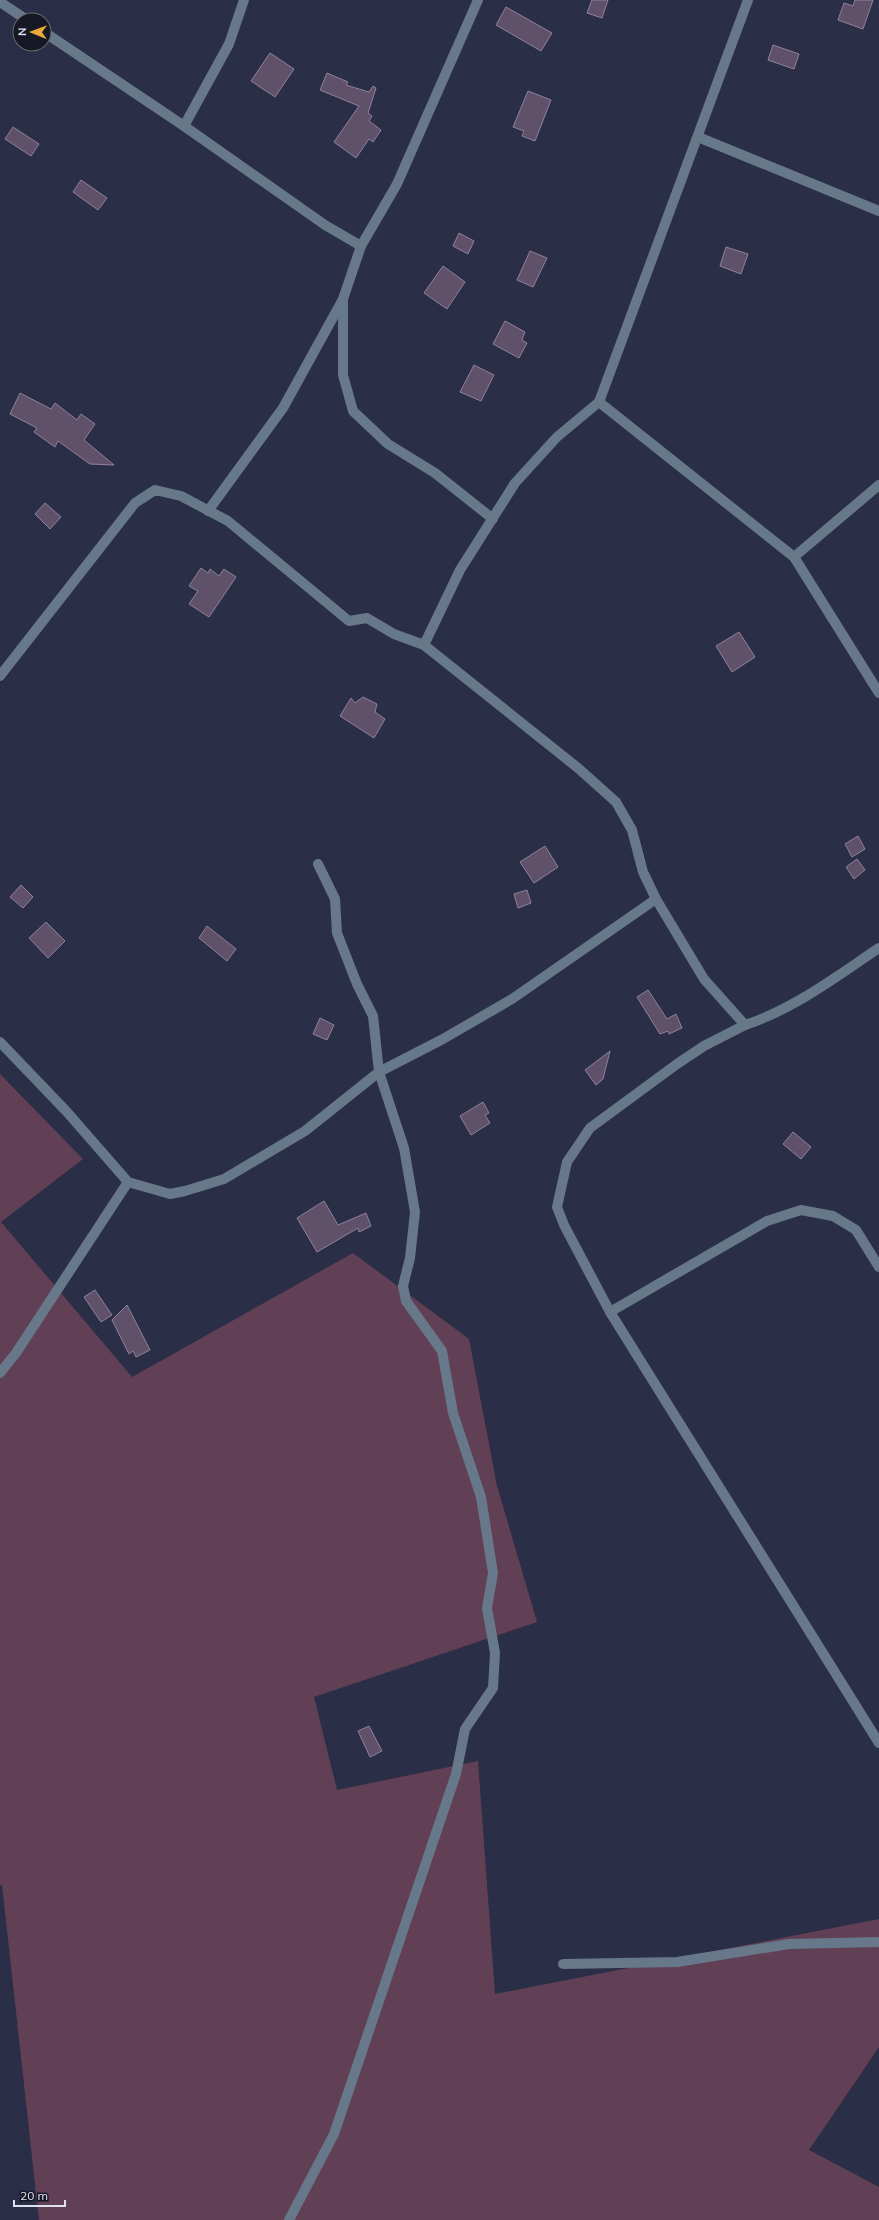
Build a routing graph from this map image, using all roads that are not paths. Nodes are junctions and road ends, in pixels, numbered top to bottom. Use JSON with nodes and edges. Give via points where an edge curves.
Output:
{"nodes":[{"id":1,"x":244,"y":0,"type":"edge"},
{"id":2,"x":478,"y":0,"type":"edge"},
{"id":3,"x":748,"y":0,"type":"edge"},
{"id":4,"x":0,"y":2,"type":"edge"},
{"id":5,"x":15,"y":12,"type":"edge"},
{"id":6,"x":52,"y":37,"type":"edge"},
{"id":7,"x":184,"y":126,"type":"junction"},
{"id":8,"x":698,"y":137,"type":"junction"},
{"id":9,"x":879,"y":211,"type":"edge"},
{"id":10,"x":361,"y":246,"type":"junction"},
{"id":11,"x":343,"y":299,"type":"junction"},
{"id":12,"x":599,"y":402,"type":"junction"},
{"id":13,"x":879,"y":486,"type":"edge"},
{"id":14,"x":208,"y":511,"type":"junction"},
{"id":15,"x":493,"y":519,"type":"junction"},
{"id":16,"x":794,"y":558,"type":"junction"},
{"id":17,"x":424,"y":645,"type":"junction"},
{"id":18,"x":0,"y":676,"type":"edge"},
{"id":19,"x":879,"y":693,"type":"edge"},
{"id":20,"x":318,"y":864,"type":"dead end"},
{"id":21,"x":656,"y":900,"type":"junction"},
{"id":22,"x":879,"y":948,"type":"edge"},
{"id":23,"x":745,"y":1025,"type":"junction"},
{"id":24,"x":0,"y":1042,"type":"edge"},
{"id":25,"x":379,"y":1072,"type":"junction"},
{"id":26,"x":128,"y":1182,"type":"junction"},
{"id":27,"x":879,"y":1267,"type":"edge"},
{"id":28,"x":610,"y":1312,"type":"junction"},
{"id":29,"x":0,"y":1373,"type":"edge"},
{"id":30,"x":879,"y":1743,"type":"edge"},
{"id":31,"x":879,"y":1942,"type":"edge"},
{"id":32,"x":563,"y":1964,"type":"dead end"},
{"id":33,"x":289,"y":2220,"type":"edge"}],
"edges":[{"from":1,"to":7,"type":"street","via":[[229,44]]},
{"from":2,"to":10,"type":"street","via":[[397,184]]},
{"from":3,"to":8,"type":"street"},
{"from":4,"to":5,"type":"street"},
{"from":6,"to":7,"type":"street"},
{"from":7,"to":10,"type":"street","via":[[325,225]]},
{"from":8,"to":9,"type":"street"},
{"from":8,"to":12,"type":"street"},
{"from":10,"to":11,"type":"street"},
{"from":11,"to":14,"type":"street","via":[[283,408]]},
{"from":11,"to":15,"type":"street","via":[[343,375],[354,411],[388,444],[435,473]]},
{"from":12,"to":15,"type":"street","via":[[537,456],[515,483]]},
{"from":12,"to":16,"type":"street"},
{"from":13,"to":16,"type":"street"},
{"from":14,"to":17,"type":"street","via":[[228,521],[349,621],[367,618],[394,634]]},
{"from":14,"to":18,"type":"street","via":[[181,496],[155,490],[135,503]]},
{"from":15,"to":17,"type":"street","via":[[460,570]]},
{"from":16,"to":19,"type":"street"},
{"from":17,"to":21,"type":"street","via":[[578,768],[616,802],[632,830],[643,872]]},
{"from":20,"to":25,"type":"street","via":[[336,899],[337,933],[373,1016]]},
{"from":21,"to":23,"type":"street","via":[[704,979]]},
{"from":21,"to":25,"type":"street","via":[[512,999]]},
{"from":22,"to":23,"type":"street","via":[[806,996],[764,1019]]},
{"from":23,"to":28,"type":"street","via":[[704,1046],[644,1086],[590,1128],[567,1162],[557,1207]]},
{"from":24,"to":26,"type":"street","via":[[67,1112]]},
{"from":25,"to":26,"type":"street","via":[[305,1131],[224,1179],[170,1194]]},
{"from":25,"to":33,"type":"street","via":[[404,1148],[415,1212],[410,1258],[403,1286],[406,1301],[442,1351],[453,1413],[481,1497],[492,1573],[487,1608],[495,1653],[493,1688],[465,1729],[456,1774],[334,2134]]},
{"from":26,"to":29,"type":"street","via":[[16,1353]]},
{"from":27,"to":28,"type":"street","via":[[856,1230],[833,1216],[801,1210],[767,1221]]},
{"from":28,"to":30,"type":"street"},
{"from":31,"to":32,"type":"street","via":[[790,1944],[677,1962]]}]}
